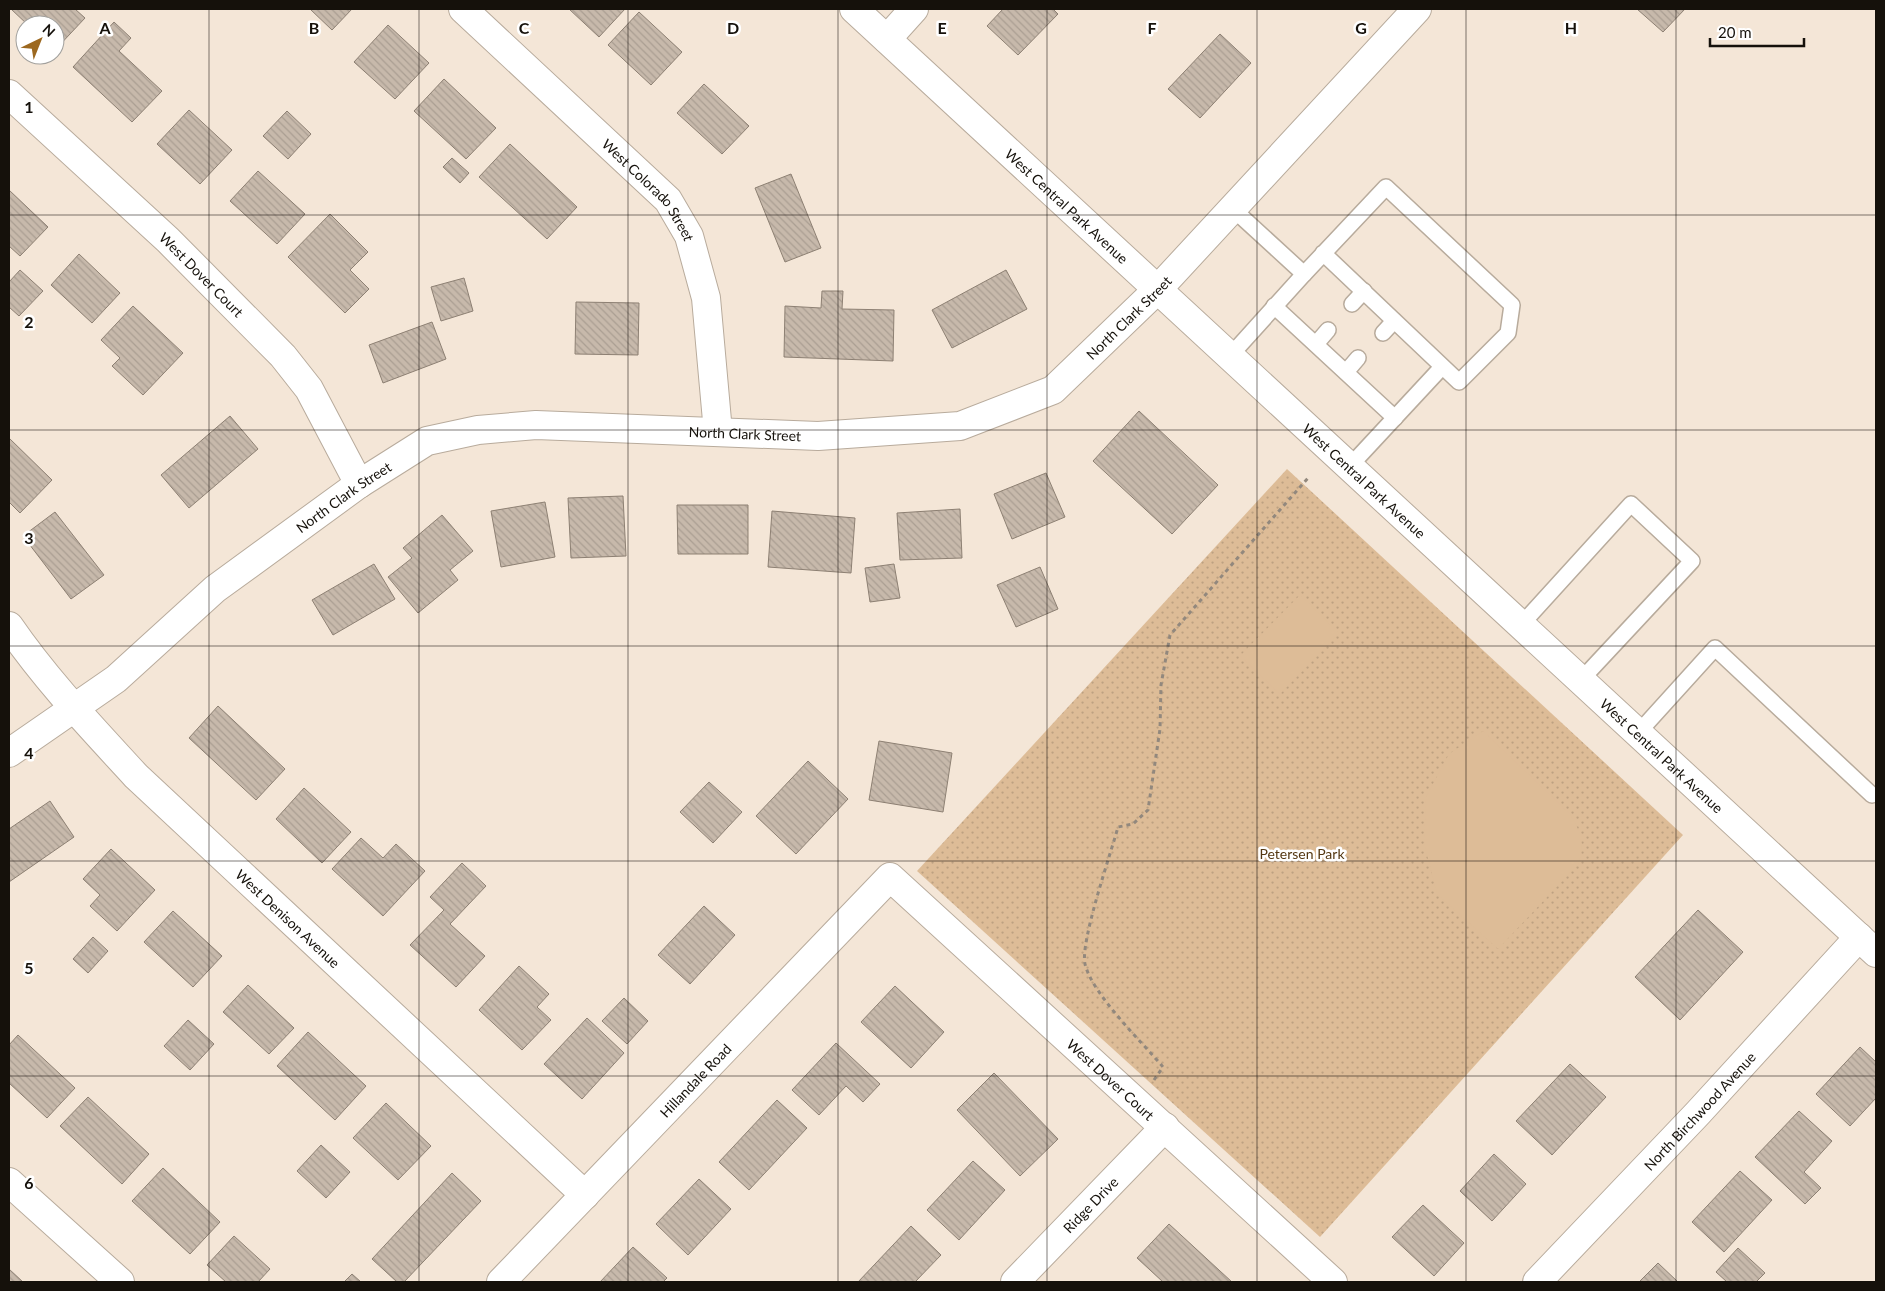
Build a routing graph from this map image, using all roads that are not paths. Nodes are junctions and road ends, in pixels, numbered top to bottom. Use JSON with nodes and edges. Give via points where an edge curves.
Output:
{"nodes":[{"id":1,"x":463,"y":9,"type":"edge"},
{"id":2,"x":854,"y":9,"type":"edge"},
{"id":3,"x":914,"y":9,"type":"edge"},
{"id":4,"x":1417,"y":9,"type":"edge"},
{"id":5,"x":887,"y":39,"type":"junction"},
{"id":6,"x":9,"y":94,"type":"edge"},
{"id":7,"x":1232,"y":208,"type":"junction"},
{"id":8,"x":1323,"y":253,"type":"junction"},
{"id":9,"x":1304,"y":274,"type":"junction"},
{"id":10,"x":1158,"y":289,"type":"junction"},
{"id":11,"x":1364,"y":291,"type":"junction"},
{"id":12,"x":1352,"y":304,"type":"dead end"},
{"id":13,"x":1274,"y":306,"type":"junction"},
{"id":14,"x":1394,"y":321,"type":"junction"},
{"id":15,"x":1328,"y":330,"type":"dead end"},
{"id":16,"x":1383,"y":333,"type":"dead end"},
{"id":17,"x":1316,"y":344,"type":"junction"},
{"id":18,"x":1230,"y":356,"type":"junction"},
{"id":19,"x":1358,"y":358,"type":"dead end"},
{"id":20,"x":1442,"y":367,"type":"junction"},
{"id":21,"x":1346,"y":372,"type":"junction"},
{"id":22,"x":1395,"y":418,"type":"junction"},
{"id":23,"x":718,"y":432,"type":"junction"},
{"id":24,"x":1350,"y":466,"type":"junction"},
{"id":25,"x":359,"y":484,"type":"junction"},
{"id":26,"x":1522,"y":625,"type":"junction"},
{"id":27,"x":9,"y":626,"type":"edge"},
{"id":28,"x":1581,"y":680,"type":"junction"},
{"id":29,"x":74,"y":708,"type":"junction"},
{"id":30,"x":1638,"y":732,"type":"junction"},
{"id":31,"x":9,"y":753,"type":"edge"},
{"id":32,"x":1872,"y":795,"type":"dead end"},
{"id":33,"x":890,"y":877,"type":"joint"},
{"id":34,"x":1872,"y":948,"type":"edge"},
{"id":35,"x":1164,"y":1127,"type":"junction"},
{"id":36,"x":9,"y":1182,"type":"edge"},
{"id":37,"x":584,"y":1195,"type":"junction"},
{"id":38,"x":120,"y":1282,"type":"edge"},
{"id":39,"x":501,"y":1282,"type":"edge"},
{"id":40,"x":1016,"y":1282,"type":"edge"},
{"id":41,"x":1333,"y":1282,"type":"edge"},
{"id":42,"x":1537,"y":1282,"type":"edge"}],
"edges":[{"from":1,"to":23,"type":"street","name":"West Colorado Street","via":[[668,200],[689,236],[706,298]]},
{"from":2,"to":5,"type":"street","name":"West Central Park Avenue"},
{"from":3,"to":5,"type":"street"},
{"from":4,"to":7,"type":"street","name":"North Clark Street"},
{"from":5,"to":10,"type":"street","name":"West Central Park Avenue"},
{"from":6,"to":25,"type":"street","name":"West Dover Court","via":[[168,240],[283,356],[309,389]]},
{"from":7,"to":9,"type":"lane"},
{"from":7,"to":10,"type":"street","name":"North Clark Street"},
{"from":8,"to":9,"type":"lane"},
{"from":8,"to":11,"type":"lane"},
{"from":8,"to":20,"type":"lane","via":[[1386,187],[1512,305],[1508,333],[1459,382]]},
{"from":9,"to":13,"type":"lane"},
{"from":10,"to":18,"type":"street","name":"West Central Park Avenue"},
{"from":10,"to":23,"type":"street","name":"North Clark Street","via":[[1054,390],[960,426],[818,436]]},
{"from":11,"to":12,"type":"lane"},
{"from":11,"to":14,"type":"lane"},
{"from":13,"to":17,"type":"lane"},
{"from":13,"to":18,"type":"lane"},
{"from":14,"to":16,"type":"lane"},
{"from":14,"to":20,"type":"lane"},
{"from":15,"to":17,"type":"lane"},
{"from":17,"to":21,"type":"lane"},
{"from":18,"to":24,"type":"street","name":"West Central Park Avenue"},
{"from":19,"to":21,"type":"lane"},
{"from":20,"to":22,"type":"lane"},
{"from":21,"to":22,"type":"lane"},
{"from":22,"to":24,"type":"lane"},
{"from":23,"to":25,"type":"street","name":"North Clark Street","via":[[536,424],[478,430],[426,440]]},
{"from":24,"to":26,"type":"street","name":"West Central Park Avenue"},
{"from":25,"to":29,"type":"street","name":"North Clark Street","via":[[216,589],[116,679]]},
{"from":26,"to":28,"type":"street","name":"West Central Park Avenue"},
{"from":26,"to":28,"type":"lane","via":[[1631,504],[1692,561]]},
{"from":27,"to":29,"type":"street","name":"West Denison Avenue"},
{"from":28,"to":30,"type":"street","name":"West Central Park Avenue"},
{"from":29,"to":31,"type":"street","name":"North Clark Street"},
{"from":29,"to":37,"type":"street","name":"West Denison Avenue","via":[[136,776]]},
{"from":30,"to":32,"type":"lane","via":[[1715,648]]},
{"from":30,"to":34,"type":"street","name":"West Central Park Avenue"},
{"from":33,"to":35,"type":"street","name":"West Dover Court"},
{"from":33,"to":37,"type":"street","name":"Hillandale Road"},
{"from":34,"to":42,"type":"street","name":"North Birchwood Avenue","via":[[1704,1106]]},
{"from":35,"to":40,"type":"street","name":"Ridge Drive"},
{"from":35,"to":41,"type":"street","name":"West Dover Court"},
{"from":36,"to":38,"type":"street"},
{"from":37,"to":39,"type":"street","name":"Hillandale Road"}]}
